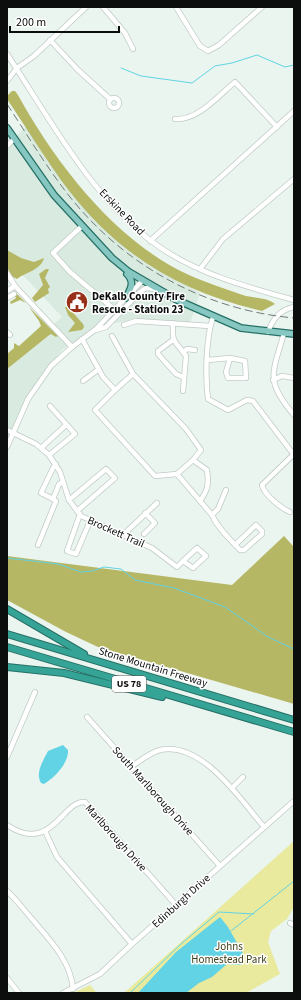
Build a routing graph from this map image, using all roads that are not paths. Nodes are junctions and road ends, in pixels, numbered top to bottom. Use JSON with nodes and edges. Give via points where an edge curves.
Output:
{"nodes":[{"id":1,"x":86,"y":7,"type":"edge"},
{"id":2,"x":103,"y":7,"type":"edge"},
{"id":3,"x":176,"y":7,"type":"edge"},
{"id":4,"x":262,"y":7,"type":"edge"},
{"id":5,"x":50,"y":40,"type":"junction"},
{"id":6,"x":133,"y":49,"type":"dead end"},
{"id":7,"x":7,"y":54,"type":"edge"},
{"id":8,"x":17,"y":68,"type":"junction"},
{"id":9,"x":7,"y":81,"type":"edge"},
{"id":10,"x":110,"y":99,"type":"dead end"},
{"id":11,"x":294,"y":111,"type":"edge"},
{"id":12,"x":175,"y":119,"type":"dead end"},
{"id":13,"x":276,"y":127,"type":"junction"},
{"id":14,"x":7,"y":128,"type":"edge"},
{"id":15,"x":14,"y":139,"type":"junction"},
{"id":16,"x":7,"y":146,"type":"edge"},
{"id":17,"x":294,"y":179,"type":"edge"},
{"id":18,"x":82,"y":226,"type":"junction"},
{"id":19,"x":150,"y":241,"type":"junction"},
{"id":20,"x":120,"y":266,"type":"junction"},
{"id":21,"x":200,"y":269,"type":"junction"},
{"id":22,"x":7,"y":273,"type":"edge"},
{"id":23,"x":142,"y":281,"type":"junction"},
{"id":24,"x":16,"y":286,"type":"junction"},
{"id":25,"x":156,"y":289,"type":"junction"},
{"id":26,"x":7,"y":291,"type":"edge"},
{"id":27,"x":14,"y":294,"type":"dead end"},
{"id":28,"x":7,"y":298,"type":"edge"},
{"id":29,"x":126,"y":298,"type":"junction"},
{"id":30,"x":293,"y":300,"type":"edge"},
{"id":31,"x":293,"y":307,"type":"edge"},
{"id":32,"x":115,"y":310,"type":"junction"},
{"id":33,"x":214,"y":317,"type":"junction"},
{"id":34,"x":174,"y":323,"type":"junction"},
{"id":35,"x":124,"y":325,"type":"dead end"},
{"id":36,"x":210,"y":326,"type":"junction"},
{"id":37,"x":93,"y":331,"type":"junction"},
{"id":38,"x":268,"y":332,"type":"junction"},
{"id":39,"x":284,"y":333,"type":"junction"},
{"id":40,"x":294,"y":334,"type":"edge"},
{"id":41,"x":112,"y":336,"type":"dead end"},
{"id":42,"x":82,"y":339,"type":"junction"},
{"id":43,"x":173,"y":340,"type":"junction"},
{"id":44,"x":72,"y":347,"type":"junction"},
{"id":45,"x":195,"y":350,"type":"dead end"},
{"id":46,"x":183,"y":352,"type":"junction"},
{"id":47,"x":230,"y":358,"type":"junction"},
{"id":48,"x":208,"y":360,"type":"junction"},
{"id":49,"x":99,"y":369,"type":"junction"},
{"id":50,"x":133,"y":374,"type":"junction"},
{"id":51,"x":183,"y":377,"type":"junction"},
{"id":52,"x":294,"y":378,"type":"edge"},
{"id":53,"x":273,"y":380,"type":"junction"},
{"id":54,"x":83,"y":381,"type":"dead end"},
{"id":55,"x":115,"y":390,"type":"junction"},
{"id":56,"x":183,"y":391,"type":"dead end"},
{"id":57,"x":50,"y":406,"type":"dead end"},
{"id":58,"x":294,"y":414,"type":"edge"},
{"id":59,"x":66,"y":425,"type":"junction"},
{"id":60,"x":7,"y":430,"type":"edge"},
{"id":61,"x":13,"y":433,"type":"junction"},
{"id":62,"x":7,"y":447,"type":"edge"},
{"id":63,"x":41,"y":448,"type":"junction"},
{"id":64,"x":49,"y":455,"type":"junction"},
{"id":65,"x":294,"y":455,"type":"edge"},
{"id":66,"x":193,"y":460,"type":"junction"},
{"id":67,"x":56,"y":464,"type":"junction"},
{"id":68,"x":177,"y":474,"type":"junction"},
{"id":69,"x":64,"y":482,"type":"junction"},
{"id":70,"x":226,"y":490,"type":"dead end"},
{"id":71,"x":53,"y":499,"type":"junction"},
{"id":72,"x":69,"y":500,"type":"junction"},
{"id":73,"x":200,"y":501,"type":"junction"},
{"id":74,"x":157,"y":503,"type":"dead end"},
{"id":75,"x":78,"y":512,"type":"junction"},
{"id":76,"x":290,"y":512,"type":"dead end"},
{"id":77,"x":145,"y":513,"type":"junction"},
{"id":78,"x":212,"y":515,"type":"junction"},
{"id":79,"x":90,"y":521,"type":"junction"},
{"id":80,"x":144,"y":534,"type":"dead end"},
{"id":81,"x":123,"y":535,"type":"junction"},
{"id":82,"x":38,"y":545,"type":"dead end"},
{"id":83,"x":236,"y":545,"type":"junction"},
{"id":84,"x":183,"y":561,"type":"junction"},
{"id":85,"x":7,"y":609,"type":"edge"},
{"id":86,"x":7,"y":634,"type":"edge"},
{"id":87,"x":7,"y":647,"type":"edge"},
{"id":88,"x":94,"y":660,"type":"junction"},
{"id":89,"x":7,"y":667,"type":"edge"},
{"id":90,"x":35,"y":692,"type":"dead end"},
{"id":91,"x":87,"y":717,"type":"dead end"},
{"id":92,"x":250,"y":720,"type":"junction"},
{"id":93,"x":294,"y":720,"type":"edge"},
{"id":94,"x":294,"y":732,"type":"edge"},
{"id":95,"x":7,"y":758,"type":"edge"},
{"id":96,"x":131,"y":767,"type":"junction"},
{"id":97,"x":243,"y":777,"type":"dead end"},
{"id":98,"x":232,"y":788,"type":"junction"},
{"id":99,"x":294,"y":801,"type":"edge"},
{"id":100,"x":7,"y":825,"type":"edge"},
{"id":101,"x":264,"y":827,"type":"junction"},
{"id":102,"x":45,"y":831,"type":"junction"},
{"id":103,"x":220,"y":866,"type":"junction"},
{"id":104,"x":7,"y":891,"type":"edge"},
{"id":105,"x":176,"y":906,"type":"junction"},
{"id":106,"x":132,"y":944,"type":"junction"},
{"id":107,"x":7,"y":978,"type":"edge"},
{"id":108,"x":73,"y":988,"type":"junction"},
{"id":109,"x":19,"y":993,"type":"edge"},
{"id":110,"x":63,"y":993,"type":"edge"}],
"edges":[{"from":1,"to":5,"type":"street"},
{"from":2,"to":6,"type":"street","via":[[125,33]]},
{"from":3,"to":4,"type":"street","via":[[200,46],[208,51],[219,45]]},
{"from":5,"to":8,"type":"street"},
{"from":5,"to":10,"type":"street"},
{"from":7,"to":8,"type":"street","name":"Erskine Road"},
{"from":8,"to":9,"type":"street"},
{"from":8,"to":19,"type":"street","name":"Erskine Road","via":[[78,164],[107,199]]},
{"from":11,"to":13,"type":"street"},
{"from":12,"to":13,"type":"street","via":[[196,114],[235,82]]},
{"from":13,"to":19,"type":"street"},
{"from":14,"to":15,"type":"main road"},
{"from":15,"to":16,"type":"street"},
{"from":15,"to":18,"type":"main road","via":[[54,195]]},
{"from":17,"to":21,"type":"street","via":[[223,239]]},
{"from":18,"to":20,"type":"main road"},
{"from":18,"to":32,"type":"street","via":[[53,253],[78,279]]},
{"from":19,"to":21,"type":"street","name":"Erskine Road"},
{"from":20,"to":23,"type":"main road"},
{"from":20,"to":29,"type":"main road","via":[[132,279]]},
{"from":21,"to":30,"type":"street","name":"Erskine Road"},
{"from":22,"to":24,"type":"street"},
{"from":23,"to":25,"type":"main road"},
{"from":23,"to":29,"type":"street"},
{"from":24,"to":26,"type":"street"},
{"from":24,"to":44,"type":"street"},
{"from":25,"to":33,"type":"main road"},
{"from":25,"to":37,"type":"street","via":[[146,288],[140,292],[106,327]]},
{"from":27,"to":28,"type":"street"},
{"from":29,"to":32,"type":"street"},
{"from":30,"to":31,"type":"street"},
{"from":31,"to":38,"type":"street","via":[[275,316]]},
{"from":32,"to":37,"type":"street"},
{"from":33,"to":36,"type":"street"},
{"from":33,"to":38,"type":"main road","via":[[241,328]]},
{"from":34,"to":35,"type":"street","via":[[136,321]]},
{"from":34,"to":36,"type":"street"},
{"from":34,"to":43,"type":"street"},
{"from":36,"to":48,"type":"street"},
{"from":37,"to":42,"type":"street"},
{"from":38,"to":39,"type":"main road"},
{"from":39,"to":40,"type":"main road"},
{"from":39,"to":53,"type":"street","via":[[274,363]]},
{"from":41,"to":50,"type":"street"},
{"from":42,"to":44,"type":"street"},
{"from":42,"to":49,"type":"street"},
{"from":43,"to":46,"type":"street"},
{"from":43,"to":51,"type":"street","via":[[158,351],[158,354],[176,374]]},
{"from":44,"to":61,"type":"street","via":[[51,366],[38,383]]},
{"from":45,"to":46,"type":"street","via":[[187,349]]},
{"from":46,"to":51,"type":"street","via":[[186,356]]},
{"from":47,"to":47,"type":"street","via":[[245,360],[246,378],[228,378],[226,372]]},
{"from":47,"to":48,"type":"street"},
{"from":48,"to":65,"type":"street","via":[[205,374],[208,399],[228,410],[247,400],[253,401]]},
{"from":49,"to":54,"type":"street"},
{"from":49,"to":55,"type":"street"},
{"from":50,"to":55,"type":"street"},
{"from":50,"to":66,"type":"street","via":[[186,429],[201,450]]},
{"from":51,"to":56,"type":"street"},
{"from":52,"to":53,"type":"street","via":[[282,376]]},
{"from":53,"to":58,"type":"street","via":[[279,397]]},
{"from":55,"to":68,"type":"street","via":[[95,410],[155,476]]},
{"from":57,"to":59,"type":"street"},
{"from":59,"to":63,"type":"street"},
{"from":59,"to":64,"type":"street","via":[[75,434]]},
{"from":60,"to":61,"type":"street","name":"Brockett Trail"},
{"from":61,"to":62,"type":"street"},
{"from":61,"to":63,"type":"street","name":"Brockett Trail"},
{"from":63,"to":64,"type":"street","name":"Brockett Trail"},
{"from":64,"to":67,"type":"street","name":"Brockett Trail"},
{"from":65,"to":76,"type":"street","via":[[262,485],[265,491]]},
{"from":66,"to":68,"type":"street"},
{"from":66,"to":73,"type":"street","via":[[207,470],[209,484]]},
{"from":67,"to":69,"type":"street","name":"Brockett Trail"},
{"from":67,"to":71,"type":"street","via":[[41,493]]},
{"from":68,"to":73,"type":"street"},
{"from":69,"to":71,"type":"street","via":[[59,484]]},
{"from":69,"to":72,"type":"street","name":"Brockett Trail"},
{"from":70,"to":78,"type":"street","via":[[218,509]]},
{"from":71,"to":82,"type":"street","via":[[56,502]]},
{"from":72,"to":75,"type":"street","name":"Brockett Trail"},
{"from":72,"to":75,"type":"street","via":[[106,469],[115,478]]},
{"from":73,"to":78,"type":"street"},
{"from":74,"to":77,"type":"street"},
{"from":75,"to":79,"type":"street","name":"Brockett Trail"},
{"from":75,"to":79,"type":"street","via":[[67,551],[76,554]]},
{"from":77,"to":80,"type":"street","via":[[155,523]]},
{"from":77,"to":81,"type":"street"},
{"from":78,"to":83,"type":"street","via":[[215,522]]},
{"from":79,"to":81,"type":"street","name":"Brockett Trail"},
{"from":81,"to":84,"type":"street","name":"Brockett Trail","via":[[152,548],[177,567]]},
{"from":83,"to":83,"type":"street","via":[[256,526],[262,532],[244,550],[240,550]]},
{"from":84,"to":84,"type":"street","name":"Brockett Trail","via":[[193,568],[206,556],[198,548]]},
{"from":85,"to":88,"type":"highway"},
{"from":86,"to":88,"type":"highway","name":"Stone Mountain Freeway","number":"US 78"},
{"from":87,"to":92,"type":"highway","name":"Stone Mountain Freeway","number":"US 78"},
{"from":88,"to":93,"type":"highway","name":"Stone Mountain Freeway","number":"US 78"},
{"from":89,"to":92,"type":"highway","via":[[64,673]]},
{"from":90,"to":95,"type":"street"},
{"from":91,"to":96,"type":"street","name":"South Marlborough Drive"},
{"from":92,"to":94,"type":"highway","name":"Stone Mountain Freeway","number":"US 78"},
{"from":96,"to":98,"type":"street","via":[[154,752],[171,749],[183,751],[205,763]]},
{"from":96,"to":103,"type":"street","name":"South Marlborough Drive"},
{"from":97,"to":98,"type":"street"},
{"from":98,"to":101,"type":"street"},
{"from":99,"to":101,"type":"street","name":"Edinburgh Drive"},
{"from":100,"to":102,"type":"street","via":[[24,834]]},
{"from":101,"to":103,"type":"street","name":"Edinburgh Drive"},
{"from":102,"to":105,"type":"street","name":"Marlborough Drive","via":[[77,803],[85,802]]},
{"from":102,"to":106,"type":"street","via":[[57,857]]},
{"from":103,"to":105,"type":"street","name":"Edinburgh Drive"},
{"from":104,"to":108,"type":"street","via":[[48,937],[66,965],[73,980]]},
{"from":105,"to":106,"type":"street","name":"Edinburgh Drive"},
{"from":106,"to":108,"type":"street","name":"Edinburgh Drive","via":[[100,974]]},
{"from":107,"to":109,"type":"street"},
{"from":108,"to":110,"type":"street","name":"Edinburgh Drive"}]}
